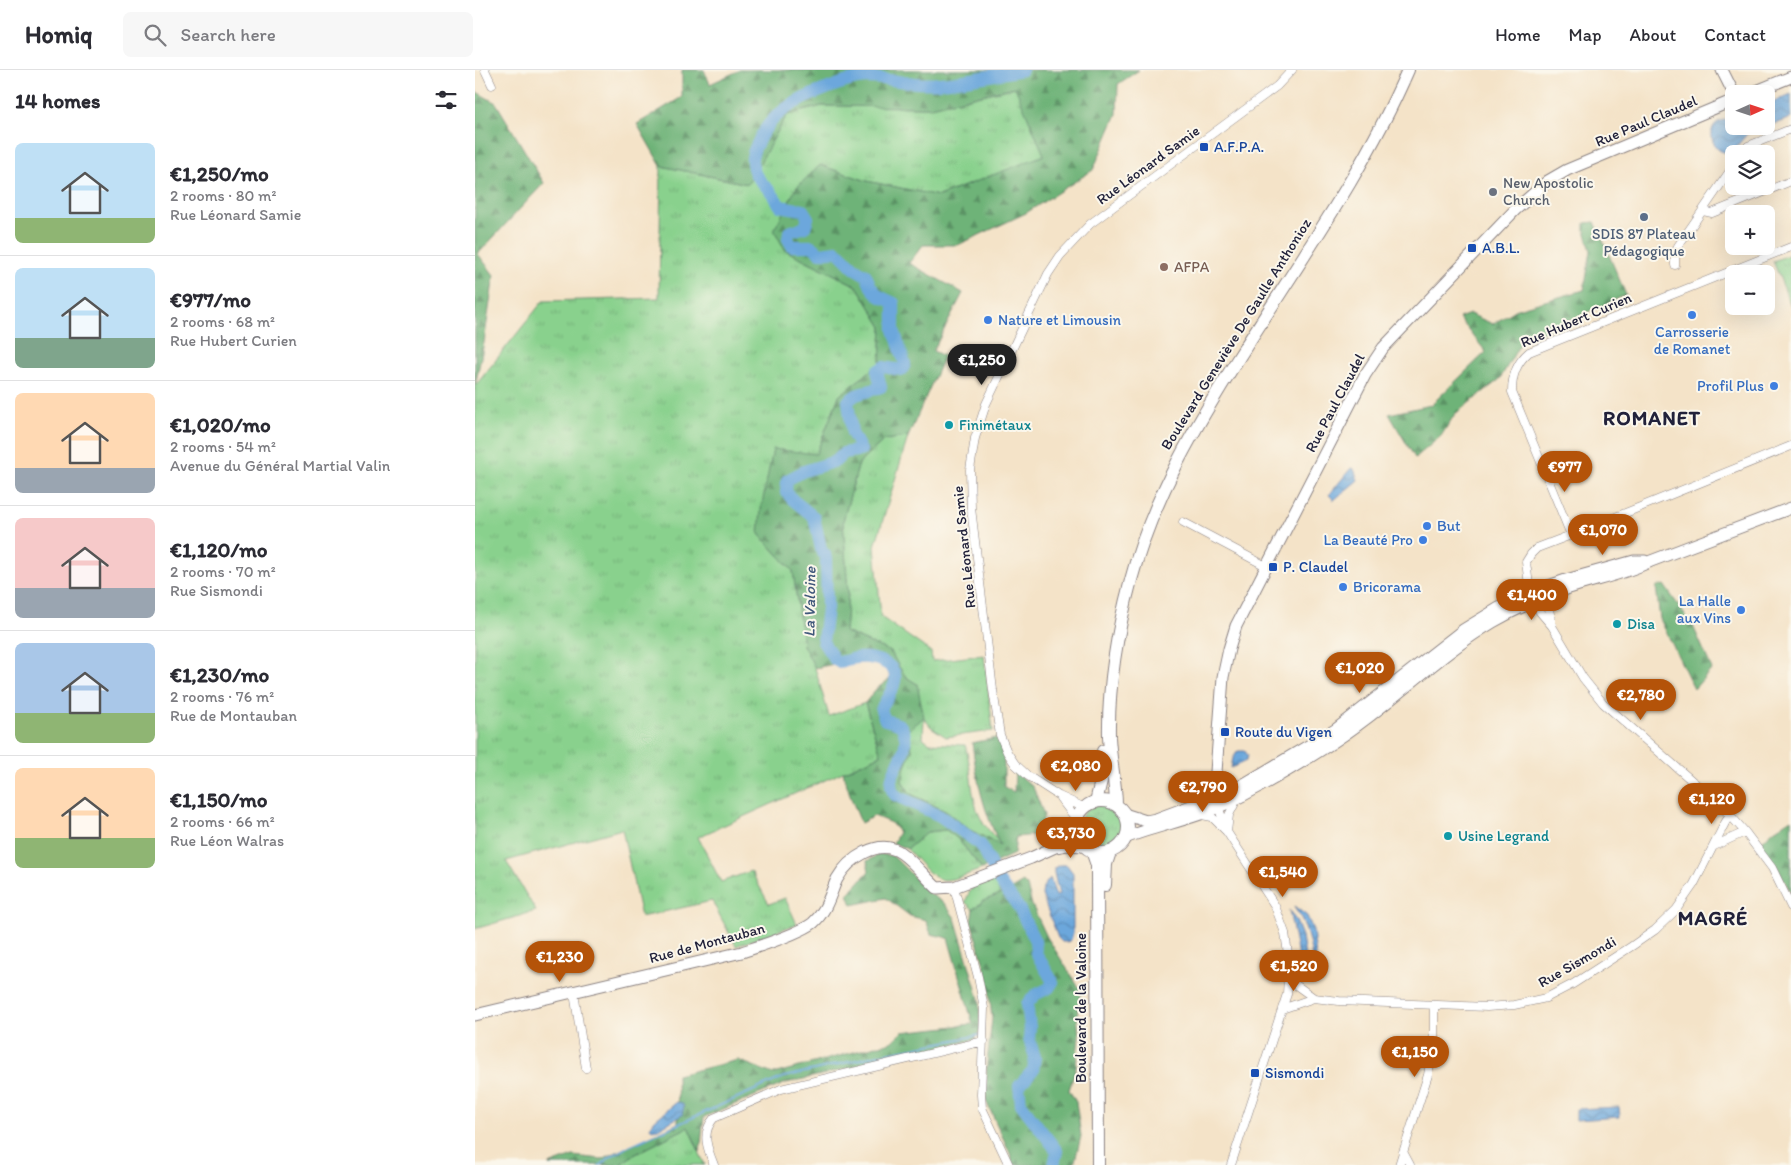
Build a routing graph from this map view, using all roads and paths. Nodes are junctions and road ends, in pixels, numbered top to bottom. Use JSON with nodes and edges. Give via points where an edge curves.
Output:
{"nodes":[{"id":1,"x":485,"y":70,"type":"edge"},
{"id":2,"x":1292,"y":70,"type":"edge"},
{"id":3,"x":1400,"y":70,"type":"edge"},
{"id":4,"x":1408,"y":70,"type":"edge"},
{"id":5,"x":1723,"y":70,"type":"edge"},
{"id":6,"x":1791,"y":76,"type":"edge"},
{"id":7,"x":492,"y":85,"type":"dead end"},
{"id":8,"x":1730,"y":85,"type":"edge"},
{"id":9,"x":1770,"y":85,"type":"edge"},
{"id":10,"x":1725,"y":104,"type":"edge"},
{"id":11,"x":1791,"y":128,"type":"edge"},
{"id":12,"x":1750,"y":145,"type":"edge"},
{"id":13,"x":1725,"y":178,"type":"edge"},
{"id":14,"x":1791,"y":182,"type":"edge"},
{"id":15,"x":1703,"y":211,"type":"junction"},
{"id":16,"x":1791,"y":247,"type":"edge"},
{"id":17,"x":1675,"y":265,"type":"dead end"},
{"id":18,"x":1791,"y":446,"type":"edge"},
{"id":19,"x":1791,"y":508,"type":"edge"},
{"id":20,"x":1183,"y":522,"type":"dead end"},
{"id":21,"x":1571,"y":536,"type":"junction"},
{"id":22,"x":1266,"y":566,"type":"junction"},
{"id":23,"x":1535,"y":594,"type":"junction"},
{"id":24,"x":1059,"y":796,"type":"junction"},
{"id":25,"x":1239,"y":797,"type":"junction"},
{"id":26,"x":1216,"y":805,"type":"junction"},
{"id":27,"x":1120,"y":810,"type":"junction"},
{"id":28,"x":1083,"y":814,"type":"junction"},
{"id":29,"x":1731,"y":816,"type":"junction"},
{"id":30,"x":1189,"y":818,"type":"junction"},
{"id":31,"x":1219,"y":822,"type":"junction"},
{"id":32,"x":1227,"y":832,"type":"junction"},
{"id":33,"x":1745,"y":832,"type":"junction"},
{"id":34,"x":1125,"y":838,"type":"junction"},
{"id":35,"x":1714,"y":846,"type":"junction"},
{"id":36,"x":1055,"y":847,"type":"junction"},
{"id":37,"x":1088,"y":849,"type":"junction"},
{"id":38,"x":1109,"y":852,"type":"junction"},
{"id":39,"x":954,"y":887,"type":"junction"},
{"id":40,"x":1791,"y":907,"type":"edge"},
{"id":41,"x":1289,"y":980,"type":"junction"},
{"id":42,"x":574,"y":992,"type":"junction"},
{"id":43,"x":1315,"y":998,"type":"junction"},
{"id":44,"x":1434,"y":1005,"type":"junction"},
{"id":45,"x":1282,"y":1009,"type":"junction"},
{"id":46,"x":475,"y":1015,"type":"edge"},
{"id":47,"x":983,"y":1041,"type":"junction"},
{"id":48,"x":586,"y":1068,"type":"dead end"},
{"id":49,"x":1403,"y":1152,"type":"junction"},
{"id":50,"x":714,"y":1165,"type":"edge"},
{"id":51,"x":1009,"y":1165,"type":"edge"},
{"id":52,"x":1098,"y":1165,"type":"edge"},
{"id":53,"x":1105,"y":1165,"type":"edge"},
{"id":54,"x":1231,"y":1165,"type":"edge"},
{"id":55,"x":1399,"y":1165,"type":"edge"},
{"id":56,"x":1411,"y":1165,"type":"edge"}],
"edges":[{"from":1,"to":7,"type":"street"},
{"from":2,"to":24,"type":"street","name":"Rue Léonard Samie","via":[[1277,86],[1090,224],[1060,256],[1048,274],[986,404],[975,438],[970,470],[971,508],[1000,736],[1015,764]]},
{"from":3,"to":28,"type":"main road","name":"Boulevard Geneviève De Gaulle Anthonioz","via":[[1351,164],[1188,428],[1153,499],[1131,555],[1119,600],[1105,692],[1103,772]]},
{"from":4,"to":27,"type":"main road","name":"Boulevard Geneviève De Gaulle Anthonioz","via":[[1359,167],[1193,430],[1154,512],[1131,580],[1111,692],[1111,768]]},
{"from":5,"to":8,"type":"street"},
{"from":6,"to":9,"type":"street"},
{"from":10,"to":22,"type":"street","name":"Rue Paul Claudel","via":[[1567,170],[1548,181],[1517,209],[1383,348],[1365,375]]},
{"from":11,"to":12,"type":"street"},
{"from":13,"to":15,"type":"street"},
{"from":14,"to":15,"type":"street","via":[[1712,213]]},
{"from":15,"to":17,"type":"street","via":[[1678,246]]},
{"from":16,"to":21,"type":"street","name":"Rue Hubert Curien","via":[[1529,352],[1521,358],[1512,380],[1512,392]]},
{"from":18,"to":21,"type":"street"},
{"from":19,"to":23,"type":"street","via":[[1651,560],[1635,561],[1566,580]]},
{"from":20,"to":22,"type":"street"},
{"from":21,"to":23,"type":"street","via":[[1537,548],[1526,562]]},
{"from":22,"to":26,"type":"street","name":"Rue Paul Claudel","via":[[1236,626],[1223,677]]},
{"from":23,"to":25,"type":"street","via":[[1451,650],[1371,716],[1325,748]]},
{"from":23,"to":26,"type":"street","via":[[1499,608],[1463,630],[1335,730],[1235,790]]},
{"from":23,"to":29,"type":"street","via":[[1549,611],[1552,626],[1577,670],[1603,703]]},
{"from":24,"to":28,"type":"street"},
{"from":24,"to":28,"type":"street","via":[[1073,815]]},
{"from":25,"to":26,"type":"street"},
{"from":25,"to":32,"type":"street","via":[[1229,815]]},
{"from":26,"to":27,"type":"street","via":[[1145,821]]},
{"from":26,"to":30,"type":"street"},
{"from":26,"to":31,"type":"street"},
{"from":26,"to":32,"type":"street"},
{"from":27,"to":28,"type":"main road","via":[[1106,802]]},
{"from":27,"to":34,"type":"main road","via":[[1127,824]]},
{"from":28,"to":36,"type":"street"},
{"from":28,"to":37,"type":"main road","via":[[1077,837]]},
{"from":29,"to":33,"type":"street"},
{"from":29,"to":35,"type":"street","name":"Rue Sismondi"},
{"from":30,"to":31,"type":"street","via":[[1205,815]]},
{"from":30,"to":34,"type":"street"},
{"from":31,"to":32,"type":"street"},
{"from":32,"to":41,"type":"street","via":[[1275,906],[1285,933]]},
{"from":33,"to":35,"type":"street"},
{"from":33,"to":40,"type":"street","via":[[1771,868]]},
{"from":34,"to":38,"type":"main road","via":[[1118,848]]},
{"from":35,"to":44,"type":"street","name":"Rue Sismondi","via":[[1676,910],[1655,930],[1573,984],[1546,998],[1514,1005]]},
{"from":36,"to":37,"type":"street"},
{"from":36,"to":39,"type":"street"},
{"from":37,"to":38,"type":"main road"},
{"from":37,"to":52,"type":"main road","name":"Boulevard de la Valoine","via":[[1097,865]]},
{"from":38,"to":53,"type":"main road","name":"Boulevard de la Valoine","via":[[1105,874]]},
{"from":39,"to":42,"type":"street","name":"Rue de Montauban","via":[[937,888],[900,852],[876,848],[859,855],[845,867],[825,910],[813,923],[742,952]]},
{"from":39,"to":47,"type":"street","via":[[985,1008]]},
{"from":41,"to":43,"type":"street"},
{"from":41,"to":45,"type":"street"},
{"from":42,"to":46,"type":"street","name":"Rue de Montauban"},
{"from":42,"to":48,"type":"street"},
{"from":43,"to":44,"type":"street","name":"Rue Sismondi"},
{"from":43,"to":45,"type":"street","name":"Rue Sismondi"},
{"from":44,"to":49,"type":"street","via":[[1427,1075]]},
{"from":45,"to":54,"type":"street"},
{"from":47,"to":50,"type":"street","via":[[781,1089],[714,1118],[708,1125],[706,1146]]},
{"from":47,"to":51,"type":"street","via":[[982,1108]]},
{"from":49,"to":55,"type":"street"},
{"from":49,"to":56,"type":"street"}]}
